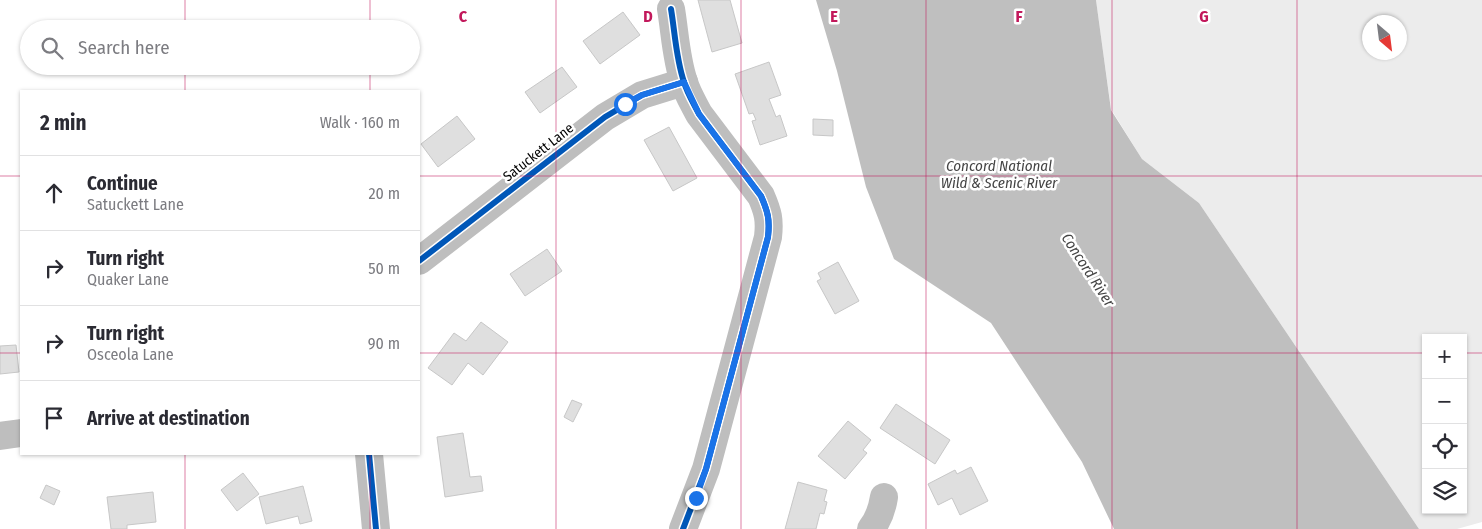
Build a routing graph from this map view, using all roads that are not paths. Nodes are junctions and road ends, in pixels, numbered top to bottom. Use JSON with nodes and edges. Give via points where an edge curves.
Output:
{"nodes":[{"id":1,"x":671,"y":9,"type":"dead end"},
{"id":2,"x":684,"y":82,"type":"junction"},
{"id":3,"x":420,"y":260,"type":"edge"},
{"id":4,"x":20,"y":433,"type":"edge"},
{"id":5,"x":0,"y":436,"type":"edge"},
{"id":6,"x":369,"y":455,"type":"edge"},
{"id":7,"x":884,"y":497,"type":"dead end"},
{"id":8,"x":376,"y":529,"type":"edge"},
{"id":9,"x":683,"y":529,"type":"edge"},
{"id":10,"x":871,"y":529,"type":"edge"}],
"edges":[{"from":1,"to":2,"type":"street"},
{"from":2,"to":3,"type":"street","name":"Satuckett Lane","via":[[642,95],[605,117]]},
{"from":2,"to":9,"type":"street","via":[[699,114],[761,196],[770,224],[706,469]]},
{"from":4,"to":5,"type":"street"},
{"from":6,"to":8,"type":"street"},
{"from":7,"to":10,"type":"street","via":[[879,518]]}]}
